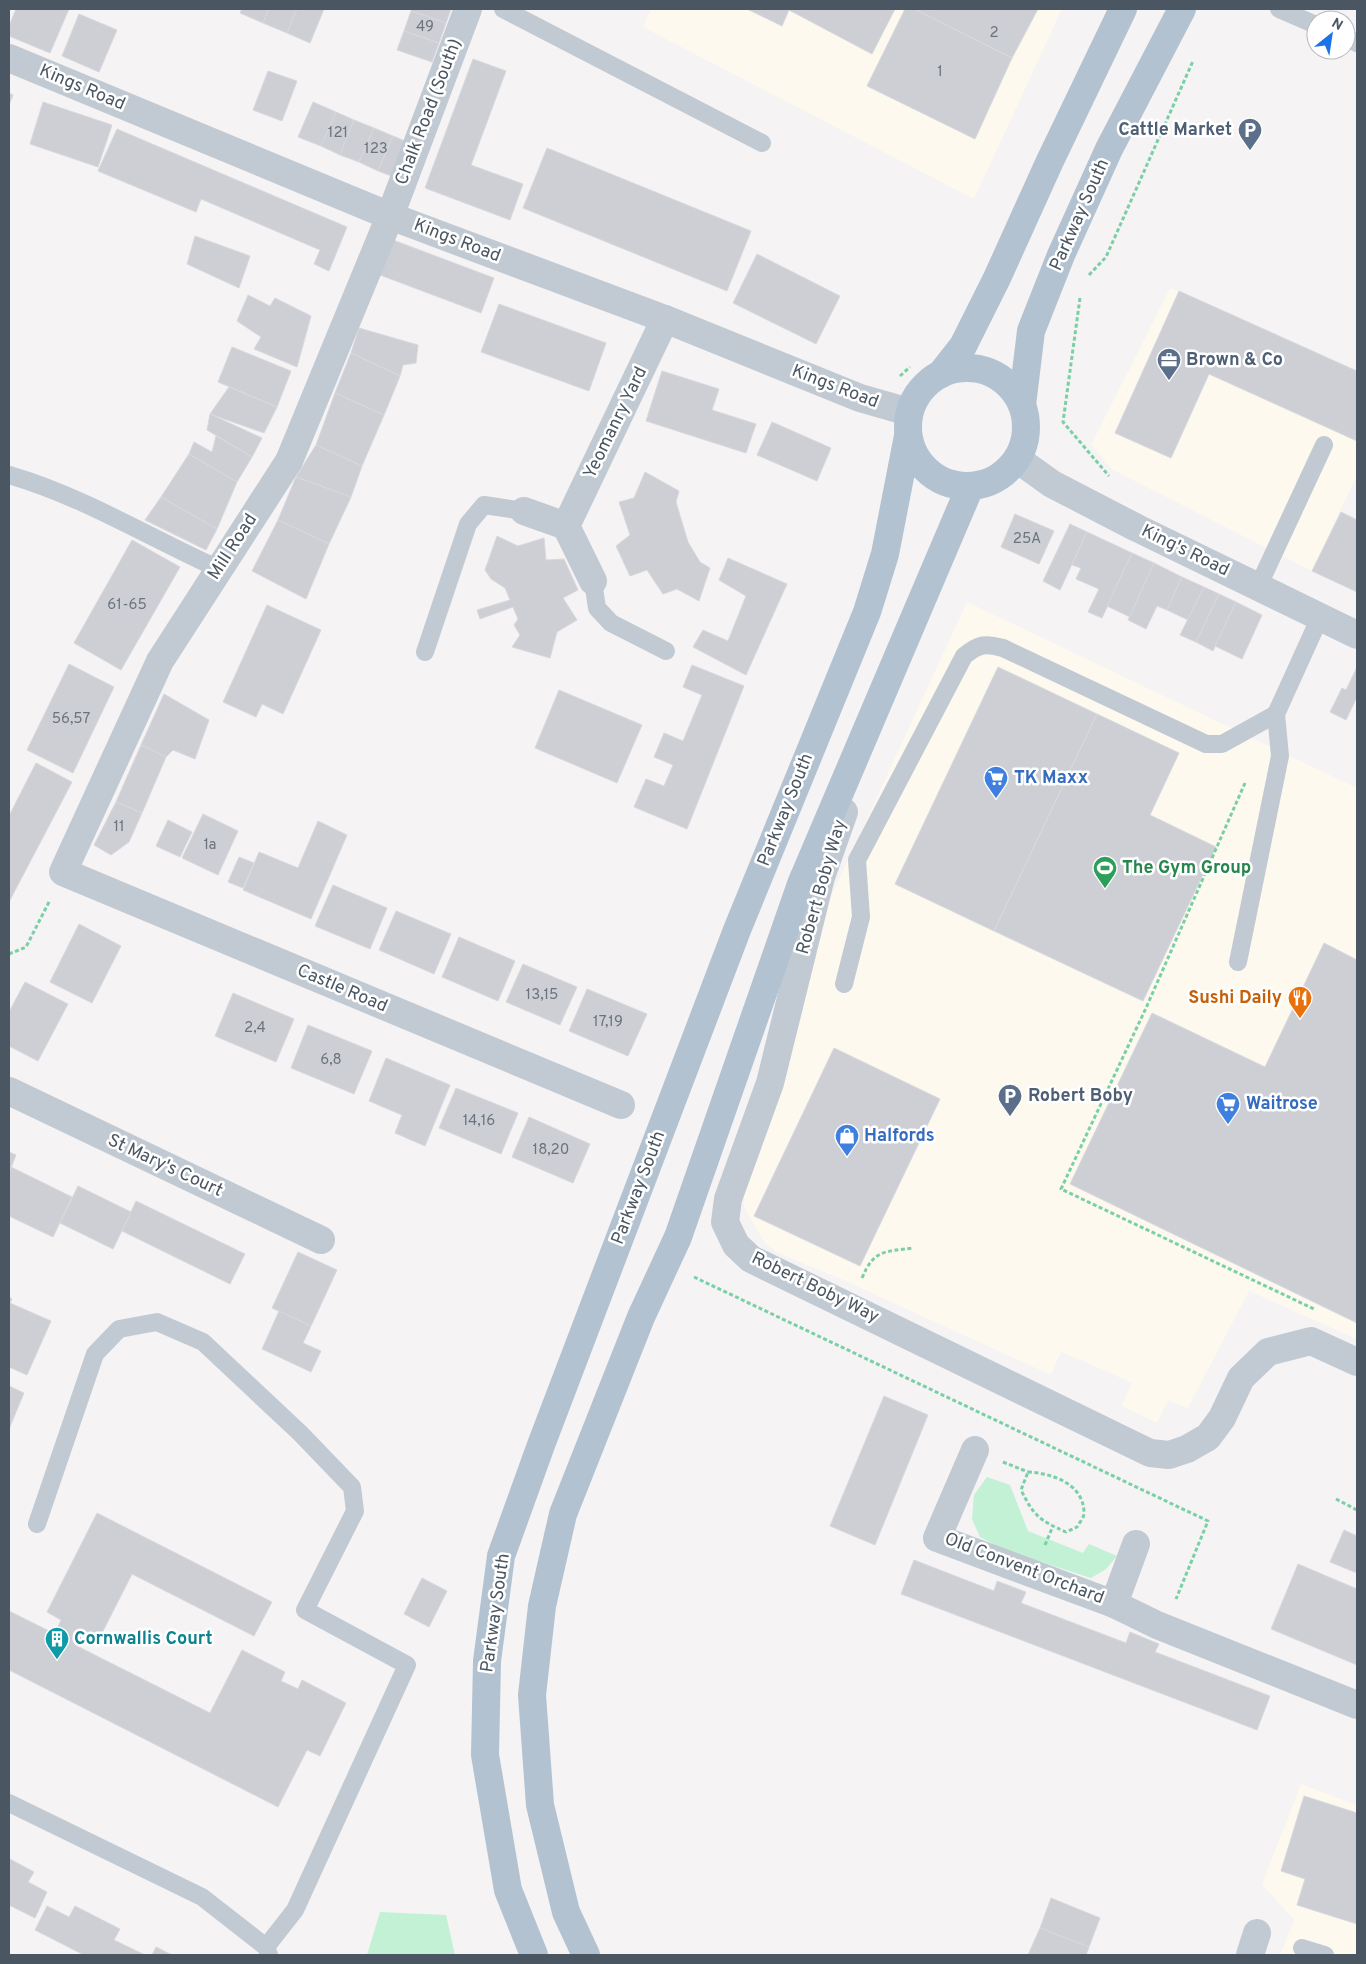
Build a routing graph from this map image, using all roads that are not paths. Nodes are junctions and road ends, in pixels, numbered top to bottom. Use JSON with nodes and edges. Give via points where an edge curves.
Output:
{"nodes":[{"id":1,"x":468,"y":9,"type":"edge"},
{"id":2,"x":503,"y":9,"type":"edge"},
{"id":3,"x":1123,"y":9,"type":"edge"},
{"id":4,"x":1182,"y":9,"type":"edge"},
{"id":5,"x":1278,"y":9,"type":"edge"},
{"id":6,"x":1306,"y":21,"type":"edge"},
{"id":7,"x":9,"y":58,"type":"edge"},
{"id":8,"x":762,"y":143,"type":"dead end"},
{"id":9,"x":390,"y":216,"type":"junction"},
{"id":10,"x":666,"y":319,"type":"junction"},
{"id":11,"x":941,"y":374,"type":"junction"},
{"id":12,"x":1022,"y":405,"type":"junction"},
{"id":13,"x":909,"y":424,"type":"junction"},
{"id":14,"x":1324,"y":445,"type":"dead end"},
{"id":15,"x":1017,"y":459,"type":"junction"},
{"id":16,"x":9,"y":475,"type":"edge"},
{"id":17,"x":970,"y":487,"type":"junction"},
{"id":18,"x":524,"y":511,"type":"joint"},
{"id":19,"x":566,"y":526,"type":"junction"},
{"id":20,"x":219,"y":569,"type":"junction"},
{"id":21,"x":593,"y":580,"type":"joint"},
{"id":22,"x":1258,"y":587,"type":"junction"},
{"id":23,"x":1320,"y":617,"type":"junction"},
{"id":24,"x":1357,"y":635,"type":"edge"},
{"id":25,"x":424,"y":652,"type":"dead end"},
{"id":26,"x":666,"y":652,"type":"dead end"},
{"id":27,"x":894,"y":667,"type":"junction"},
{"id":28,"x":1276,"y":714,"type":"junction"},
{"id":29,"x":63,"y":872,"type":"joint"},
{"id":30,"x":1238,"y":962,"type":"dead end"},
{"id":31,"x":844,"y":984,"type":"dead end"},
{"id":32,"x":9,"y":1091,"type":"edge"},
{"id":33,"x":621,"y":1105,"type":"dead end"},
{"id":34,"x":321,"y":1240,"type":"dead end"},
{"id":35,"x":1357,"y":1362,"type":"edge"},
{"id":36,"x":975,"y":1450,"type":"dead end"},
{"id":37,"x":38,"y":1524,"type":"dead end"},
{"id":38,"x":1136,"y":1544,"type":"dead end"},
{"id":39,"x":1114,"y":1604,"type":"junction"},
{"id":40,"x":1357,"y":1705,"type":"edge"},
{"id":41,"x":9,"y":1802,"type":"edge"},
{"id":42,"x":1302,"y":1948,"type":"dead end"},
{"id":43,"x":268,"y":1951,"type":"edge"},
{"id":44,"x":534,"y":1955,"type":"edge"},
{"id":45,"x":586,"y":1955,"type":"edge"},
{"id":46,"x":1325,"y":1955,"type":"edge"}],
"edges":[{"from":1,"to":9,"type":"street","name":"Chalk Road (South)"},
{"from":2,"to":8,"type":"lane"},
{"from":3,"to":11,"type":"main road","via":[[998,278],[962,346]]},
{"from":4,"to":12,"type":"main road","name":"Parkway South","via":[[1110,149],[1061,255],[1031,331]]},
{"from":5,"to":6,"type":"lane"},
{"from":7,"to":9,"type":"street","name":"Kings Road"},
{"from":9,"to":10,"type":"street","name":"Kings Road"},
{"from":9,"to":20,"type":"street","name":"Mill Road","via":[[289,461]]},
{"from":10,"to":13,"type":"street","name":"Kings Road","via":[[860,398]]},
{"from":10,"to":19,"type":"street","name":"Yeomanry Yard"},
{"from":11,"to":12,"type":"main road","via":[[959,368],[979,369],[997,376],[1012,389]]},
{"from":11,"to":13,"type":"main road","via":[[921,389]]},
{"from":12,"to":15,"type":"main road","via":[[1026,424],[1024,442]]},
{"from":13,"to":17,"type":"main road","via":[[916,457],[930,473],[949,484]]},
{"from":13,"to":44,"type":"main road","name":"Parkway South","via":[[885,554],[867,612],[737,930],[501,1556],[487,1661],[485,1755],[508,1890]]},
{"from":14,"to":22,"type":"lane"},
{"from":15,"to":17,"type":"main road","via":[[996,478]]},
{"from":15,"to":22,"type":"street","name":"King's Road","via":[[1052,484]]},
{"from":16,"to":20,"type":"lane","via":[[77,501]]},
{"from":17,"to":27,"type":"main road"},
{"from":18,"to":19,"type":"street"},
{"from":18,"to":25,"type":"lane","via":[[484,505],[468,524]]},
{"from":19,"to":21,"type":"street"},
{"from":20,"to":29,"type":"street","name":"Mill Road","via":[[160,661]]},
{"from":21,"to":26,"type":"lane","via":[[597,608],[611,623]]},
{"from":22,"to":23,"type":"street","name":"King's Road"},
{"from":23,"to":24,"type":"street","name":"King's Road"},
{"from":23,"to":28,"type":"lane"},
{"from":27,"to":35,"type":"street","name":"Robert Boby Way","via":[[821,877],[770,1083],[728,1199],[725,1222],[736,1245],[751,1259],[1150,1453],[1169,1455],[1208,1437],[1222,1418],[1241,1378],[1268,1352],[1311,1341]]},
{"from":27,"to":45,"type":"main road","via":[[801,884],[678,1237],[641,1317],[563,1514],[542,1606],[532,1695],[540,1805],[566,1912]]},
{"from":28,"to":30,"type":"lane","via":[[1280,756]]},
{"from":28,"to":31,"type":"lane","via":[[1222,744],[1206,744],[1003,648],[987,644],[975,647],[964,656],[857,860],[861,917]]},
{"from":29,"to":33,"type":"street","name":"Castle Road"},
{"from":32,"to":34,"type":"street","name":"St Mary's Court"},
{"from":36,"to":39,"type":"street","name":"Old Convent Orchard","via":[[937,1538]]},
{"from":37,"to":43,"type":"lane","via":[[95,1354],[119,1329],[157,1322],[203,1342],[352,1486],[354,1511],[305,1610],[407,1664],[295,1910]]},
{"from":38,"to":39,"type":"street","name":"Old Convent Orchard"},
{"from":39,"to":40,"type":"street","name":"Old Convent Orchard"},
{"from":41,"to":43,"type":"lane","via":[[202,1897]]},
{"from":42,"to":46,"type":"lane"}]}
